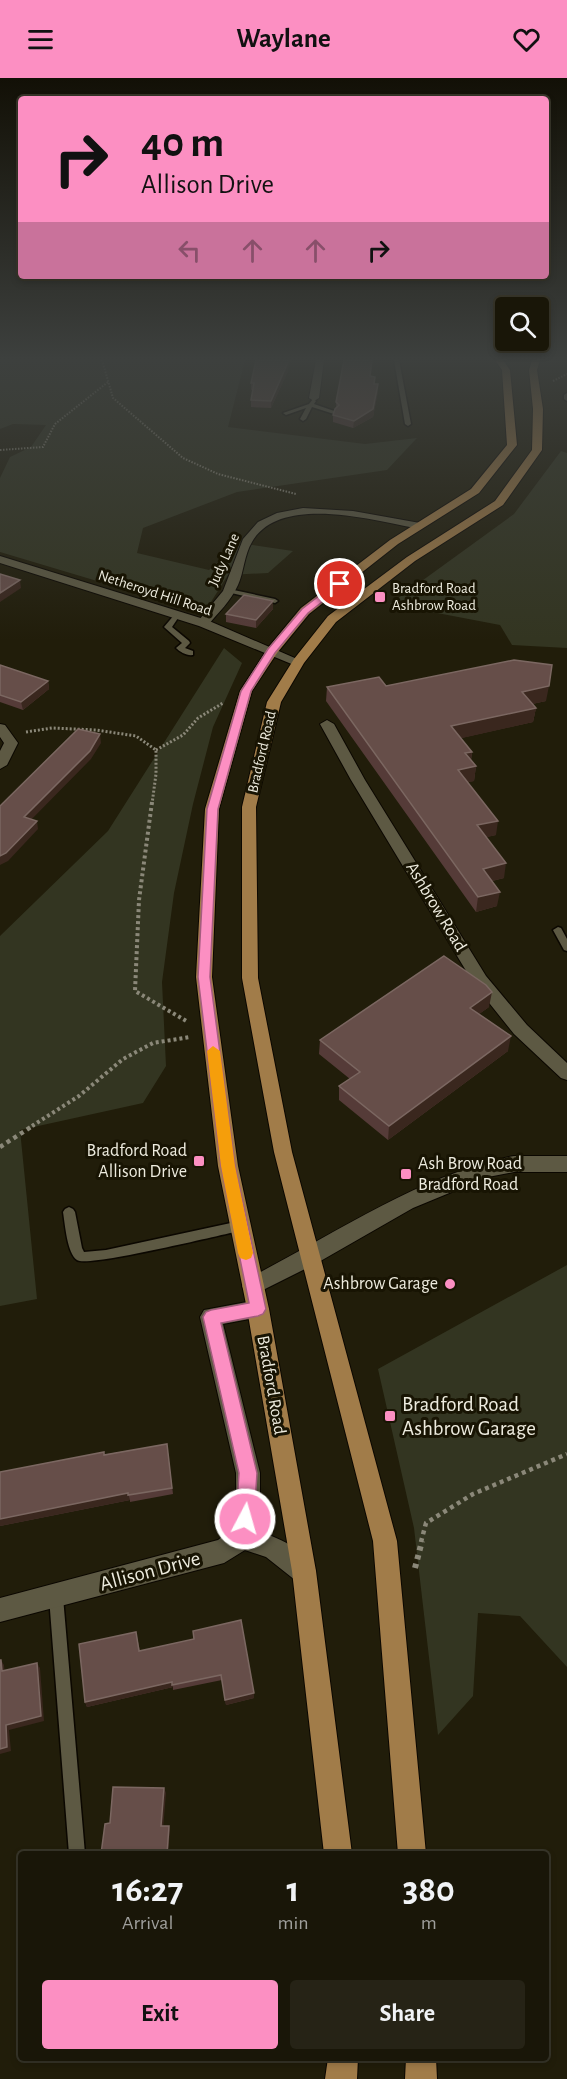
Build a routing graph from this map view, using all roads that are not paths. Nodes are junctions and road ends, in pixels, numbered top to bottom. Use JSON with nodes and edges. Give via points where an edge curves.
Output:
{"nodes":[{"id":1,"x":505,"y":453,"type":"edge"},
{"id":2,"x":535,"y":453,"type":"edge"},
{"id":3,"x":420,"y":525,"type":"junction"},
{"id":4,"x":0,"y":559,"type":"edge"},
{"id":5,"x":229,"y":591,"type":"junction"},
{"id":6,"x":275,"y":601,"type":"edge"},
{"id":7,"x":305,"y":611,"type":"junction"},
{"id":8,"x":177,"y":615,"type":"junction"},
{"id":9,"x":332,"y":619,"type":"junction"},
{"id":10,"x":203,"y":623,"type":"junction"},
{"id":11,"x":272,"y":651,"type":"junction"},
{"id":12,"x":190,"y":653,"type":"dead end"},
{"id":13,"x":298,"y":662,"type":"junction"},
{"id":14,"x":327,"y":724,"type":"dead end"},
{"id":15,"x":2,"y":732,"type":"edge"},
{"id":16,"x":0,"y":765,"type":"edge"},
{"id":17,"x":558,"y":930,"type":"dead end"},
{"id":18,"x":567,"y":948,"type":"edge"},
{"id":19,"x":567,"y":1073,"type":"edge"},
{"id":20,"x":567,"y":1164,"type":"edge"},
{"id":21,"x":69,"y":1212,"type":"dead end"},
{"id":22,"x":240,"y":1226,"type":"junction"},
{"id":23,"x":310,"y":1257,"type":"junction"},
{"id":24,"x":252,"y":1286,"type":"junction"},
{"id":25,"x":258,"y":1309,"type":"junction"},
{"id":26,"x":242,"y":1537,"type":"junction"},
{"id":27,"x":304,"y":1571,"type":"junction"},
{"id":28,"x":56,"y":1597,"type":"junction"},
{"id":29,"x":0,"y":1610,"type":"edge"},
{"id":30,"x":77,"y":1851,"type":"edge"},
{"id":31,"x":338,"y":1851,"type":"edge"},
{"id":32,"x":412,"y":1851,"type":"edge"},
{"id":33,"x":343,"y":2061,"type":"edge"},
{"id":34,"x":421,"y":2061,"type":"edge"},
{"id":35,"x":342,"y":2079,"type":"edge"},
{"id":36,"x":421,"y":2079,"type":"edge"}],
"edges":[{"from":1,"to":3,"type":"main road","name":"Bradford Road","via":[[475,491]]},
{"from":2,"to":9,"type":"main road","name":"Bradford Road","via":[[499,503],[411,560]]},
{"from":3,"to":5,"type":"street","name":"Judy Lane","via":[[303,510],[281,514],[255,529],[247,539]]},
{"from":3,"to":7,"type":"main road","name":"Bradford Road"},
{"from":4,"to":8,"type":"street","name":"Netheroyd Hill Road"},
{"from":5,"to":6,"type":"lane"},
{"from":5,"to":10,"type":"street","name":"Judy Lane"},
{"from":7,"to":9,"type":"main road"},
{"from":7,"to":11,"type":"main road","name":"Bradford Road"},
{"from":8,"to":10,"type":"street","name":"Netheroyd Hill Road"},
{"from":8,"to":12,"type":"lane","via":[[168,627],[186,643],[180,648]]},
{"from":9,"to":13,"type":"main road","name":"Bradford Road"},
{"from":10,"to":11,"type":"street","name":"Netheroyd Hill Road"},
{"from":11,"to":13,"type":"street","name":"Netheroyd Hill Road"},
{"from":11,"to":22,"type":"main road","name":"Bradford Road","via":[[246,691],[212,809],[204,977],[228,1166]]},
{"from":13,"to":23,"type":"main road","name":"Bradford Road","via":[[274,702],[249,807],[250,978],[283,1152]]},
{"from":14,"to":19,"type":"street","name":"Ashbrow Road","via":[[490,995]]},
{"from":15,"to":16,"type":"street","via":[[11,743]]},
{"from":17,"to":18,"type":"lane"},
{"from":20,"to":23,"type":"street","via":[[514,1164],[485,1170],[406,1202]]},
{"from":21,"to":22,"type":"lane","via":[[76,1250],[81,1257]]},
{"from":22,"to":24,"type":"main road","name":"Bradford Road"},
{"from":23,"to":24,"type":"street"},
{"from":23,"to":32,"type":"main road","name":"Bradford Road","via":[[385,1540]]},
{"from":24,"to":25,"type":"main road","name":"Bradford Road"},
{"from":25,"to":26,"type":"street","via":[[211,1317],[248,1473]]},
{"from":25,"to":27,"type":"main road","name":"Bradford Road"},
{"from":26,"to":27,"type":"street","via":[[273,1548]]},
{"from":26,"to":28,"type":"street","name":"Allison Drive","via":[[224,1551]]},
{"from":27,"to":31,"type":"main road","name":"Bradford Road"},
{"from":28,"to":29,"type":"street","name":"Allison Drive"},
{"from":28,"to":30,"type":"lane"},
{"from":33,"to":35,"type":"main road"},
{"from":34,"to":36,"type":"main road"}]}
